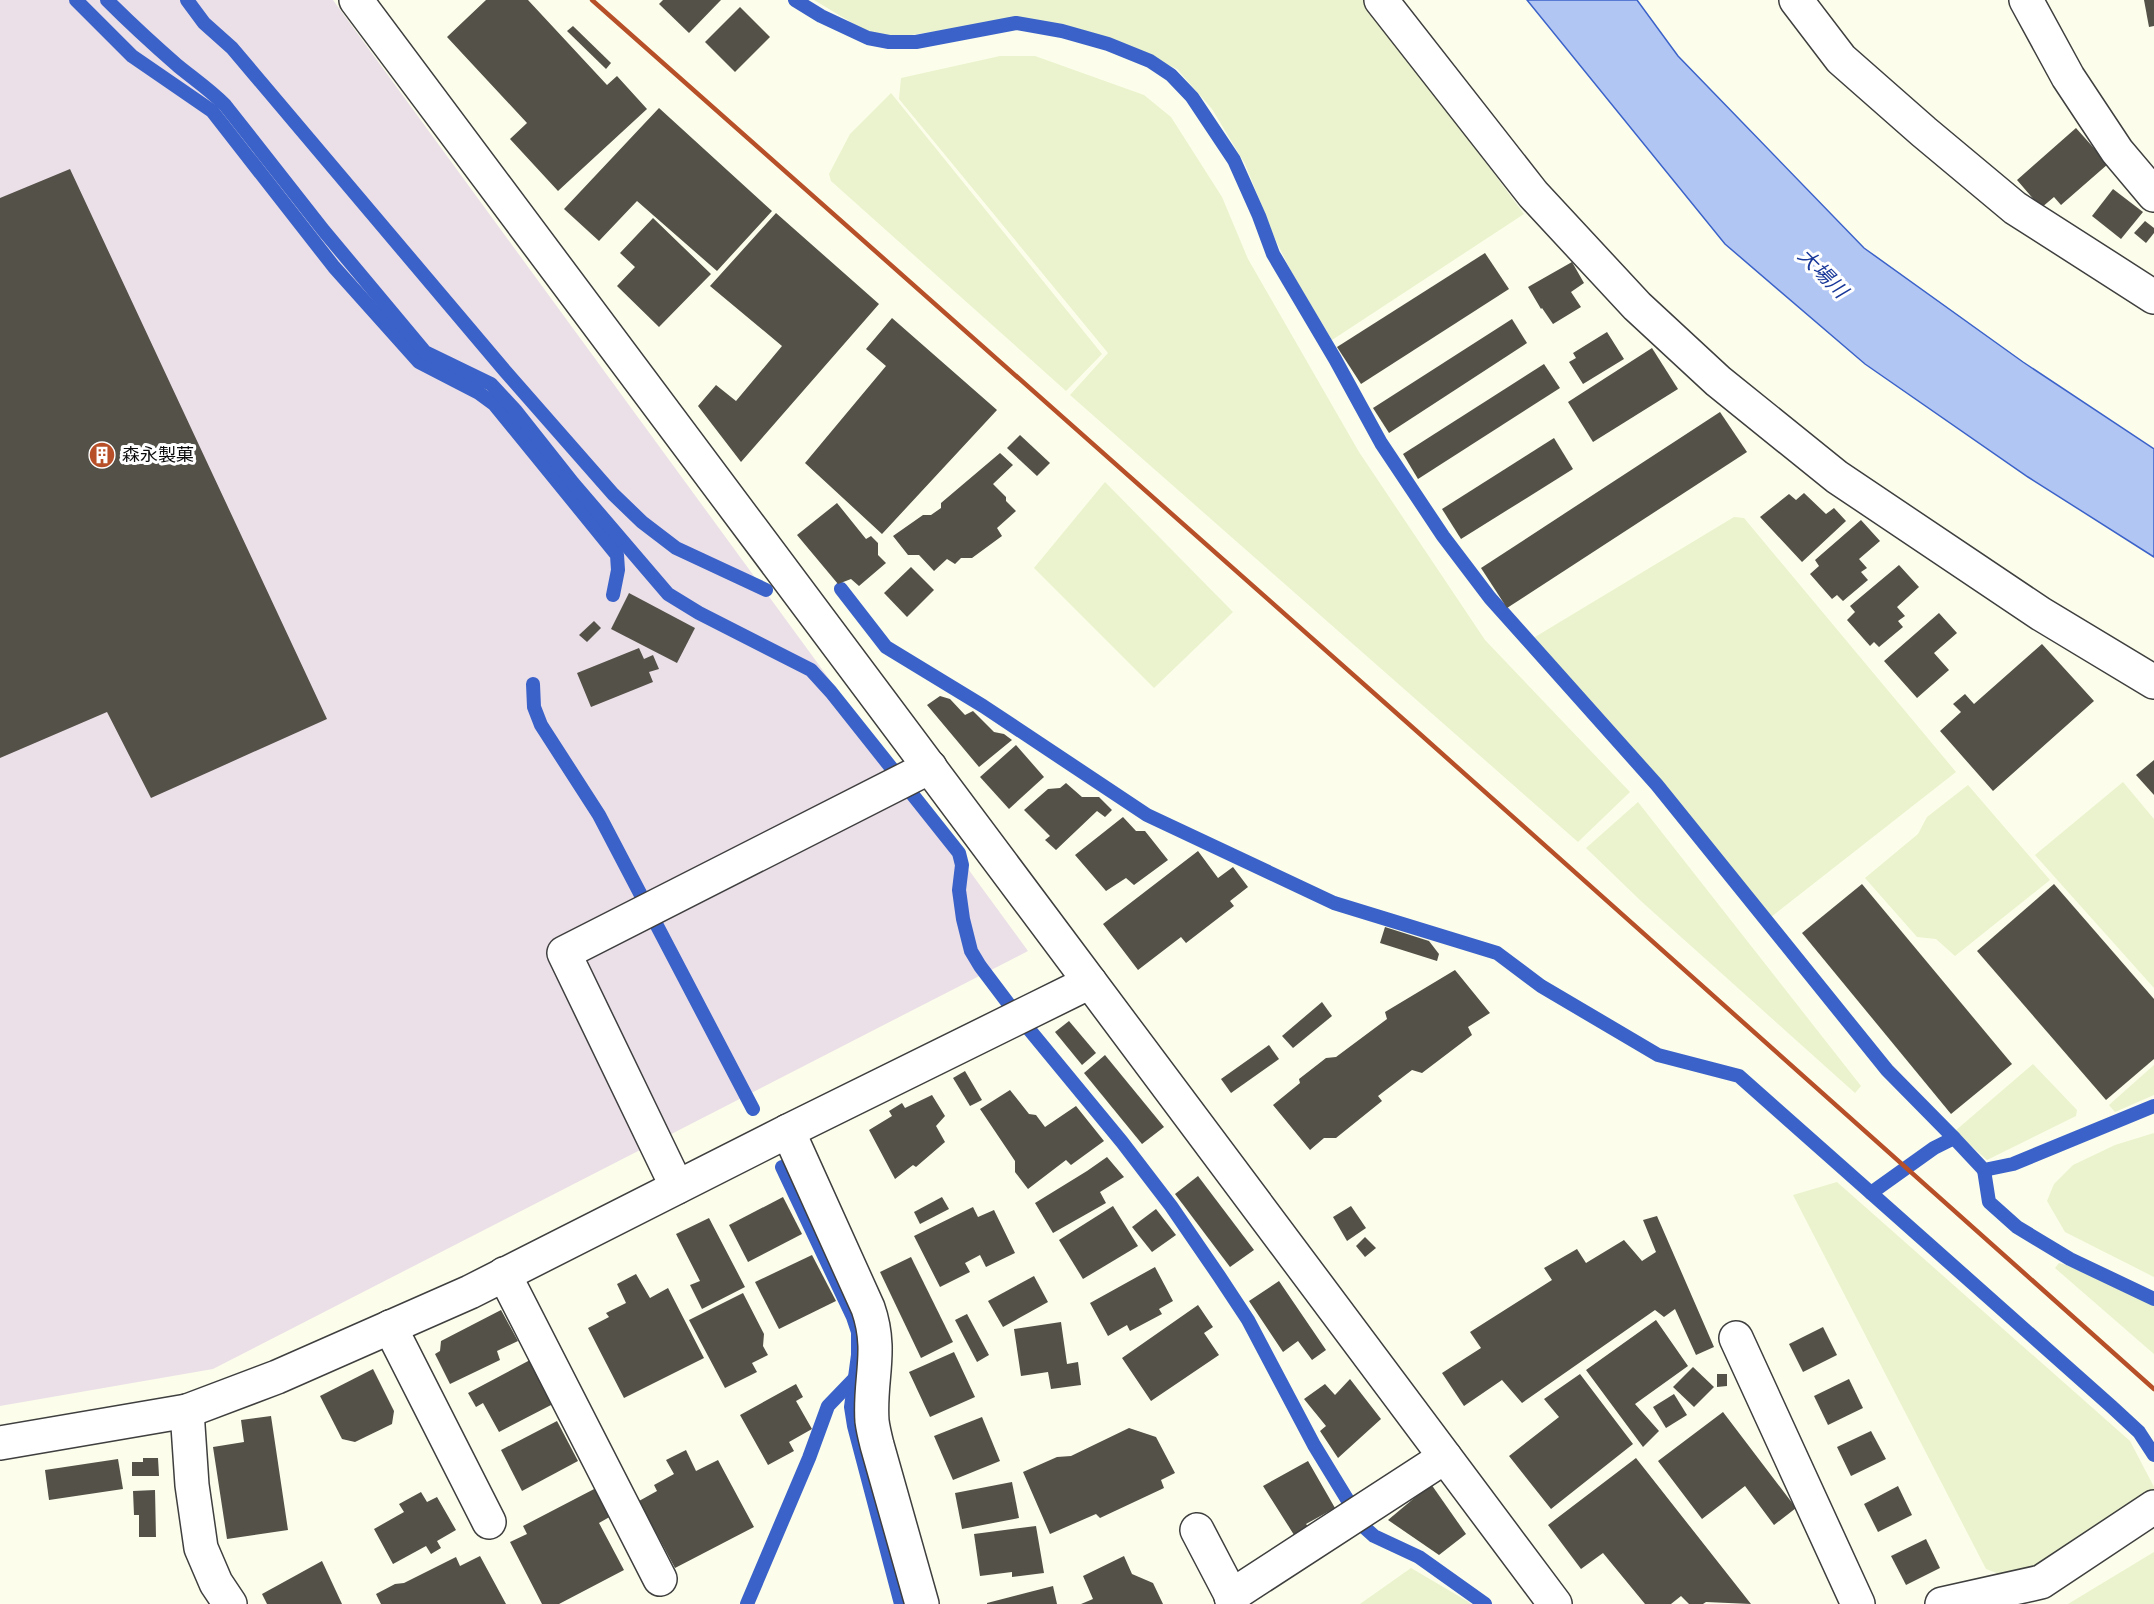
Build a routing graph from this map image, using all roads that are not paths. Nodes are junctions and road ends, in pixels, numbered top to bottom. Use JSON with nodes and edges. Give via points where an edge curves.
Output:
{"nodes":[{"id":1,"x":356,"y":0,"type":"edge"},
{"id":2,"x":1381,"y":0,"type":"edge"},
{"id":3,"x":1796,"y":0,"type":"edge"},
{"id":4,"x":2026,"y":0,"type":"edge"},
{"id":5,"x":2154,"y":195,"type":"edge"},
{"id":6,"x":2154,"y":297,"type":"edge"},
{"id":7,"x":2154,"y":682,"type":"edge"},
{"id":8,"x":930,"y":767,"type":"junction"},
{"id":9,"x":1090,"y":982,"type":"junction"},
{"id":10,"x":788,"y":1131,"type":"junction"},
{"id":11,"x":677,"y":1187,"type":"junction"},
{"id":12,"x":504,"y":1274,"type":"junction"},
{"id":13,"x":390,"y":1327,"type":"junction"},
{"id":14,"x":1736,"y":1338,"type":"dead end"},
{"id":15,"x":187,"y":1411,"type":"junction"},
{"id":16,"x":0,"y":1443,"type":"edge"},
{"id":17,"x":1445,"y":1457,"type":"junction"},
{"id":18,"x":2154,"y":1507,"type":"edge"},
{"id":19,"x":489,"y":1522,"type":"dead end"},
{"id":20,"x":1197,"y":1530,"type":"dead end"},
{"id":21,"x":660,"y":1579,"type":"dead end"},
{"id":22,"x":1232,"y":1600,"type":"edge"},
{"id":23,"x":230,"y":1604,"type":"edge"},
{"id":24,"x":922,"y":1604,"type":"edge"},
{"id":25,"x":1555,"y":1604,"type":"edge"},
{"id":26,"x":1858,"y":1604,"type":"edge"},
{"id":27,"x":1942,"y":1604,"type":"edge"}],
"edges":[{"from":1,"to":8,"type":"street"},
{"from":2,"to":7,"type":"street","via":[[1533,194],[1637,306],[1718,381],[1837,477],[2041,614]]},
{"from":3,"to":6,"type":"street","via":[[1841,59],[1970,170],[2015,207]]},
{"from":4,"to":5,"type":"street","via":[[2068,77],[2117,150]]},
{"from":8,"to":9,"type":"street"},
{"from":8,"to":11,"type":"street","via":[[564,953]]},
{"from":9,"to":10,"type":"street"},
{"from":9,"to":17,"type":"street"},
{"from":10,"to":11,"type":"street"},
{"from":10,"to":24,"type":"street","via":[[875,1327],[872,1421]]},
{"from":11,"to":12,"type":"street"},
{"from":12,"to":13,"type":"street"},
{"from":12,"to":21,"type":"street"},
{"from":13,"to":15,"type":"street"},
{"from":13,"to":19,"type":"street"},
{"from":14,"to":26,"type":"street"},
{"from":15,"to":16,"type":"street"},
{"from":15,"to":23,"type":"street","via":[[201,1548]]},
{"from":17,"to":22,"type":"street"},
{"from":17,"to":25,"type":"street"},
{"from":18,"to":27,"type":"street","via":[[2041,1582]]},
{"from":20,"to":22,"type":"street"}]}
